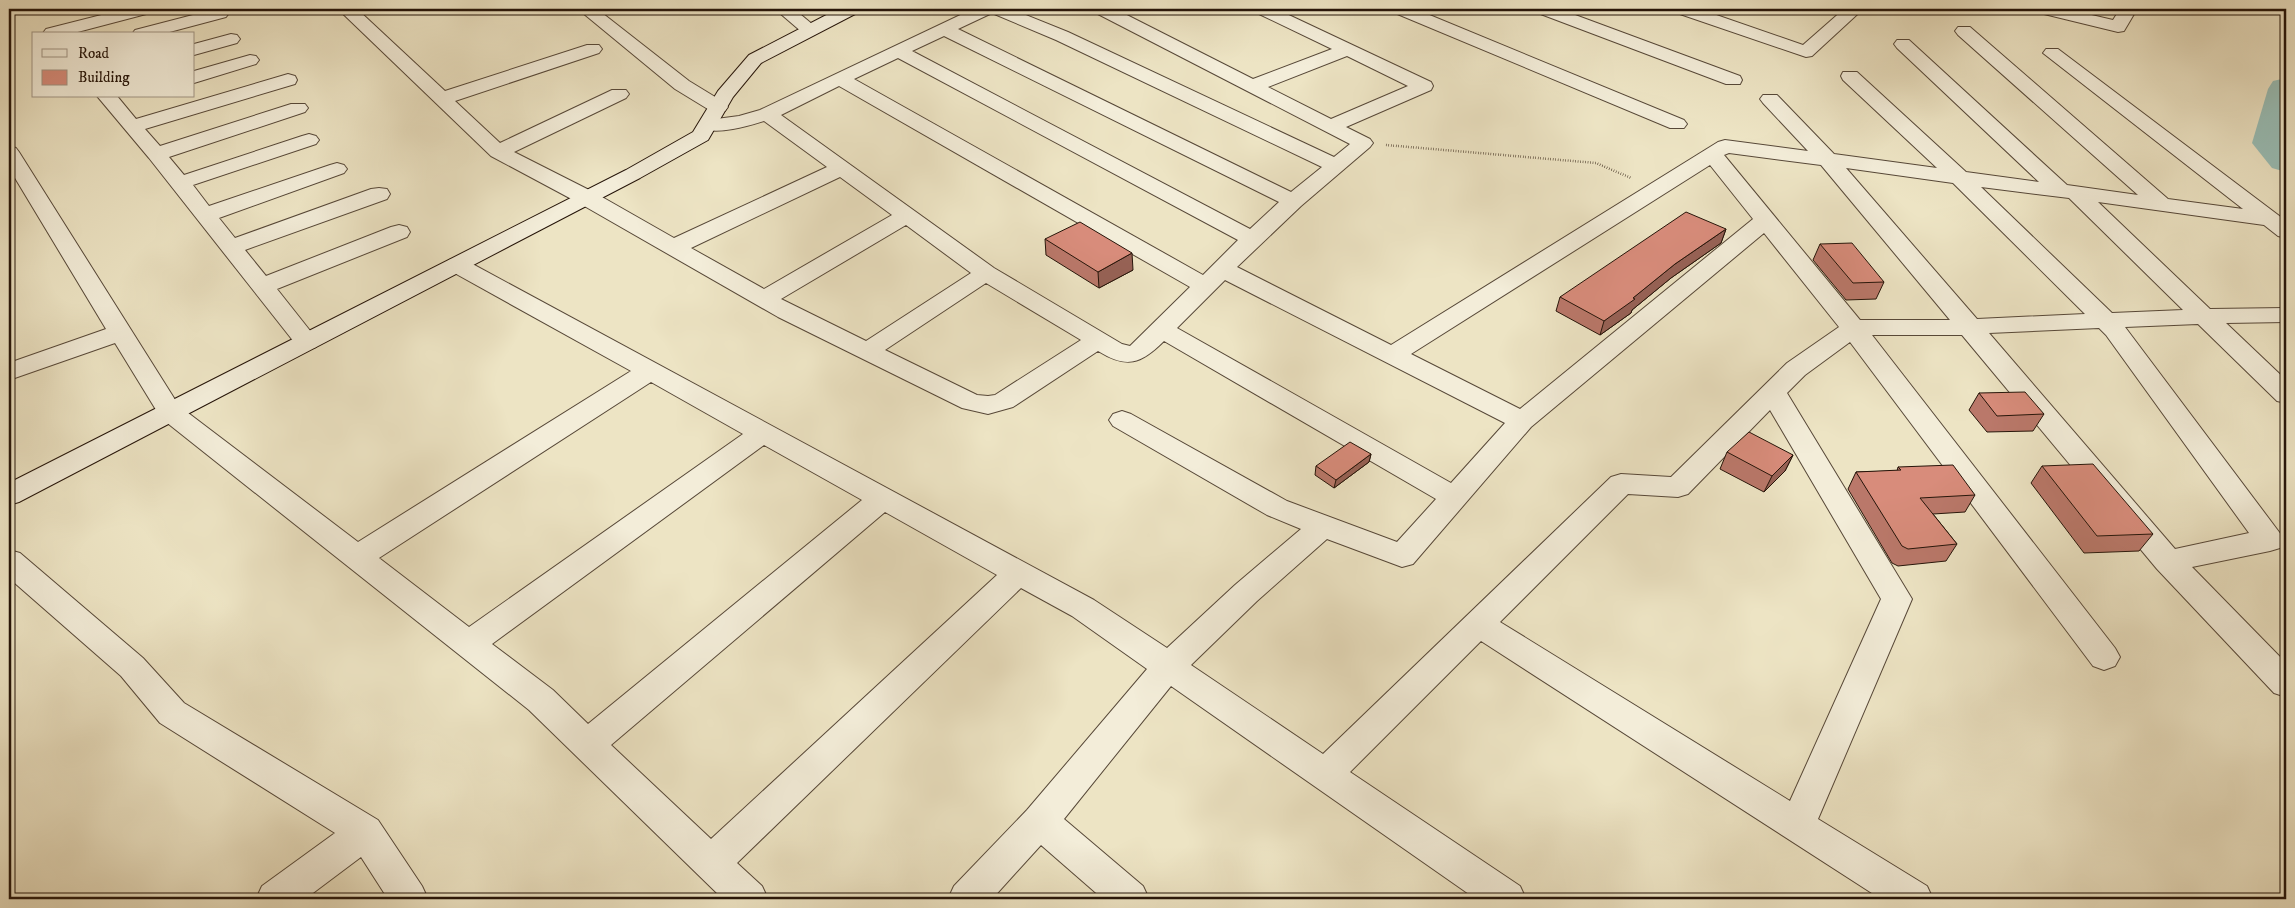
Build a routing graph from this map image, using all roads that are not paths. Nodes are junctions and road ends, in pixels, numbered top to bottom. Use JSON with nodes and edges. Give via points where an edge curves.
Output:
{"nodes":[{"id":1,"x":144,"y":9,"type":"edge"},
{"id":2,"x":347,"y":9,"type":"edge"},
{"id":3,"x":587,"y":9,"type":"edge"},
{"id":4,"x":784,"y":9,"type":"edge"},
{"id":5,"x":851,"y":9,"type":"edge"},
{"id":6,"x":986,"y":9,"type":"edge"},
{"id":7,"x":997,"y":9,"type":"edge"},
{"id":8,"x":1102,"y":9,"type":"edge"},
{"id":9,"x":1263,"y":9,"type":"edge"},
{"id":10,"x":1400,"y":9,"type":"edge"},
{"id":11,"x":1544,"y":9,"type":"edge"},
{"id":12,"x":1683,"y":9,"type":"edge"},
{"id":13,"x":2046,"y":9,"type":"edge"},
{"id":14,"x":2128,"y":9,"type":"edge"},
{"id":15,"x":1845,"y":10,"type":"edge"},
{"id":16,"x":220,"y":13,"type":"dead end"},
{"id":17,"x":810,"y":29,"type":"junction"},
{"id":18,"x":944,"y":29,"type":"junction"},
{"id":19,"x":49,"y":30,"type":"edge"},
{"id":20,"x":1964,"y":31,"type":"dead end"},
{"id":21,"x":149,"y":32,"type":"edge"},
{"id":22,"x":232,"y":39,"type":"dead end"},
{"id":23,"x":1903,"y":44,"type":"dead end"},
{"id":24,"x":593,"y":49,"type":"dead end"},
{"id":25,"x":1348,"y":49,"type":"junction"},
{"id":26,"x":195,"y":50,"type":"edge"},
{"id":27,"x":898,"y":51,"type":"junction"},
{"id":28,"x":2052,"y":53,"type":"dead end"},
{"id":29,"x":250,"y":60,"type":"dead end"},
{"id":30,"x":1850,"y":76,"type":"dead end"},
{"id":31,"x":195,"y":77,"type":"edge"},
{"id":32,"x":840,"y":79,"type":"junction"},
{"id":33,"x":288,"y":80,"type":"dead end"},
{"id":34,"x":1733,"y":80,"type":"dead end"},
{"id":35,"x":1252,"y":86,"type":"junction"},
{"id":36,"x":619,"y":94,"type":"dead end"},
{"id":37,"x":115,"y":98,"type":"edge"},
{"id":38,"x":441,"y":99,"type":"junction"},
{"id":39,"x":1770,"y":99,"type":"dead end"},
{"id":40,"x":298,"y":108,"type":"dead end"},
{"id":41,"x":768,"y":114,"type":"junction"},
{"id":42,"x":713,"y":116,"type":"junction"},
{"id":43,"x":1677,"y":124,"type":"dead end"},
{"id":44,"x":132,"y":126,"type":"junction"},
{"id":45,"x":1331,"y":126,"type":"junction"},
{"id":46,"x":309,"y":140,"type":"dead end"},
{"id":47,"x":498,"y":152,"type":"junction"},
{"id":48,"x":156,"y":154,"type":"junction"},
{"id":49,"x":1712,"y":154,"type":"junction"},
{"id":50,"x":1828,"y":160,"type":"junction"},
{"id":51,"x":1336,"y":166,"type":"junction"},
{"id":52,"x":841,"y":168,"type":"junction"},
{"id":53,"x":14,"y":169,"type":"edge"},
{"id":54,"x":337,"y":169,"type":"dead end"},
{"id":55,"x":1960,"y":178,"type":"junction"},
{"id":56,"x":179,"y":183,"type":"junction"},
{"id":57,"x":2067,"y":191,"type":"junction"},
{"id":58,"x":379,"y":194,"type":"dead end"},
{"id":59,"x":587,"y":198,"type":"junction"},
{"id":60,"x":1293,"y":201,"type":"junction"},
{"id":61,"x":2161,"y":204,"type":"junction"},
{"id":62,"x":205,"y":214,"type":"junction"},
{"id":63,"x":906,"y":215,"type":"junction"},
{"id":64,"x":1766,"y":220,"type":"junction"},
{"id":65,"x":2279,"y":225,"type":"edge"},
{"id":66,"x":399,"y":232,"type":"dead end"},
{"id":67,"x":1252,"y":239,"type":"junction"},
{"id":68,"x":231,"y":247,"type":"junction"},
{"id":69,"x":674,"y":247,"type":"junction"},
{"id":70,"x":457,"y":264,"type":"junction"},
{"id":71,"x":986,"y":273,"type":"junction"},
{"id":72,"x":1214,"y":278,"type":"junction"},
{"id":73,"x":262,"y":286,"type":"junction"},
{"id":74,"x":764,"y":298,"type":"junction"},
{"id":75,"x":2286,"y":315,"type":"edge"},
{"id":76,"x":2204,"y":316,"type":"junction"},
{"id":77,"x":2106,"y":321,"type":"junction"},
{"id":78,"x":1968,"y":327,"type":"junction"},
{"id":79,"x":1853,"y":328,"type":"junction"},
{"id":80,"x":1162,"y":330,"type":"junction"},
{"id":81,"x":120,"y":332,"type":"junction"},
{"id":82,"x":1098,"y":340,"type":"junction"},
{"id":83,"x":307,"y":342,"type":"junction"},
{"id":84,"x":867,"y":351,"type":"junction"},
{"id":85,"x":1392,"y":355,"type":"junction"},
{"id":86,"x":650,"y":371,"type":"junction"},
{"id":87,"x":9,"y":372,"type":"edge"},
{"id":88,"x":1773,"y":392,"type":"junction"},
{"id":89,"x":2286,"y":395,"type":"edge"},
{"id":90,"x":170,"y":412,"type":"junction"},
{"id":91,"x":1122,"y":420,"type":"dead end"},
{"id":92,"x":1522,"y":421,"type":"junction"},
{"id":93,"x":763,"y":433,"type":"junction"},
{"id":94,"x":9,"y":495,"type":"edge"},
{"id":95,"x":1454,"y":497,"type":"junction"},
{"id":96,"x":882,"y":498,"type":"junction"},
{"id":97,"x":1324,"y":526,"type":"junction"},
{"id":98,"x":357,"y":557,"type":"junction"},
{"id":99,"x":9,"y":561,"type":"edge"},
{"id":100,"x":2168,"y":561,"type":"junction"},
{"id":101,"x":1018,"y":573,"type":"junction"},
{"id":102,"x":1478,"y":624,"type":"junction"},
{"id":103,"x":469,"y":644,"type":"junction"},
{"id":104,"x":2104,"y":657,"type":"dead end"},
{"id":105,"x":1168,"y":667,"type":"junction"},
{"id":106,"x":2286,"y":684,"type":"edge"},
{"id":107,"x":588,"y":744,"type":"junction"},
{"id":108,"x":1325,"y":774,"type":"junction"},
{"id":109,"x":1040,"y":821,"type":"junction"},
{"id":110,"x":1797,"y":826,"type":"junction"},
{"id":111,"x":364,"y":832,"type":"junction"},
{"id":112,"x":711,"y":863,"type":"junction"},
{"id":113,"x":274,"y":899,"type":"edge"},
{"id":114,"x":409,"y":899,"type":"edge"},
{"id":115,"x":749,"y":899,"type":"edge"},
{"id":116,"x":967,"y":899,"type":"edge"},
{"id":117,"x":1130,"y":899,"type":"edge"},
{"id":118,"x":1507,"y":899,"type":"edge"},
{"id":119,"x":1914,"y":899,"type":"edge"}],
"edges":[{"from":1,"to":19,"type":"street"},
{"from":2,"to":38,"type":"street"},
{"from":3,"to":42,"type":"street","via":[[682,85]]},
{"from":4,"to":17,"type":"street"},
{"from":5,"to":17,"type":"street"},
{"from":6,"to":18,"type":"street"},
{"from":7,"to":51,"type":"street","via":[[1062,36]]},
{"from":8,"to":35,"type":"street"},
{"from":9,"to":25,"type":"street"},
{"from":10,"to":43,"type":"street"},
{"from":11,"to":34,"type":"street"},
{"from":12,"to":15,"type":"street","via":[[1806,52]]},
{"from":13,"to":14,"type":"street","via":[[2118,27]]},
{"from":16,"to":21,"type":"street"},
{"from":17,"to":42,"type":"street","via":[[755,59],[725,95]]},
{"from":18,"to":27,"type":"street"},
{"from":18,"to":60,"type":"street"},
{"from":20,"to":61,"type":"street"},
{"from":22,"to":26,"type":"street"},
{"from":23,"to":57,"type":"street"},
{"from":24,"to":38,"type":"street"},
{"from":25,"to":35,"type":"street"},
{"from":25,"to":45,"type":"street","via":[[1424,86]]},
{"from":27,"to":32,"type":"street"},
{"from":27,"to":67,"type":"street"},
{"from":28,"to":65,"type":"street"},
{"from":29,"to":31,"type":"street"},
{"from":30,"to":55,"type":"street"},
{"from":32,"to":41,"type":"street"},
{"from":32,"to":72,"type":"street"},
{"from":33,"to":44,"type":"street"},
{"from":35,"to":45,"type":"street"},
{"from":36,"to":47,"type":"street"},
{"from":37,"to":44,"type":"street"},
{"from":38,"to":47,"type":"street"},
{"from":39,"to":50,"type":"street"},
{"from":40,"to":48,"type":"street"},
{"from":41,"to":42,"type":"street","via":[[740,122]]},
{"from":41,"to":52,"type":"street"},
{"from":42,"to":59,"type":"street","via":[[701,136]]},
{"from":44,"to":48,"type":"street"},
{"from":45,"to":51,"type":"street","via":[[1363,143]]},
{"from":46,"to":56,"type":"street"},
{"from":47,"to":59,"type":"street"},
{"from":48,"to":56,"type":"street"},
{"from":49,"to":50,"type":"street","via":[[1725,146]]},
{"from":49,"to":64,"type":"street"},
{"from":49,"to":85,"type":"street"},
{"from":50,"to":55,"type":"street"},
{"from":50,"to":78,"type":"street"},
{"from":51,"to":60,"type":"street"},
{"from":52,"to":63,"type":"street"},
{"from":52,"to":69,"type":"street"},
{"from":53,"to":81,"type":"street"},
{"from":54,"to":62,"type":"street"},
{"from":55,"to":57,"type":"street"},
{"from":55,"to":77,"type":"street"},
{"from":56,"to":62,"type":"street"},
{"from":57,"to":61,"type":"street"},
{"from":57,"to":76,"type":"street"},
{"from":58,"to":68,"type":"street"},
{"from":59,"to":69,"type":"street"},
{"from":59,"to":70,"type":"street"},
{"from":60,"to":67,"type":"street"},
{"from":61,"to":65,"type":"street"},
{"from":62,"to":68,"type":"street"},
{"from":63,"to":71,"type":"street"},
{"from":63,"to":74,"type":"street"},
{"from":64,"to":79,"type":"street"},
{"from":64,"to":92,"type":"street"},
{"from":66,"to":73,"type":"street"},
{"from":67,"to":72,"type":"street"},
{"from":68,"to":73,"type":"street"},
{"from":69,"to":74,"type":"street"},
{"from":70,"to":83,"type":"street"},
{"from":70,"to":86,"type":"street"},
{"from":71,"to":82,"type":"street"},
{"from":71,"to":84,"type":"street"},
{"from":72,"to":80,"type":"street"},
{"from":72,"to":85,"type":"street"},
{"from":73,"to":83,"type":"street"},
{"from":74,"to":84,"type":"street"},
{"from":75,"to":76,"type":"street"},
{"from":76,"to":77,"type":"street"},
{"from":76,"to":89,"type":"street"},
{"from":77,"to":78,"type":"street"},
{"from":77,"to":100,"type":"street","via":[[2270,540]]},
{"from":78,"to":79,"type":"street"},
{"from":78,"to":100,"type":"street"},
{"from":79,"to":88,"type":"street","via":[[1796,369]]},
{"from":79,"to":104,"type":"street"},
{"from":80,"to":82,"type":"street","via":[[1132,355],[1122,354]]},
{"from":80,"to":95,"type":"street"},
{"from":81,"to":87,"type":"street"},
{"from":81,"to":90,"type":"street"},
{"from":82,"to":84,"type":"street","via":[[1004,401],[988,405],[971,402]]},
{"from":83,"to":90,"type":"street"},
{"from":85,"to":92,"type":"street"},
{"from":86,"to":93,"type":"street"},
{"from":86,"to":98,"type":"street"},
{"from":88,"to":102,"type":"street","via":[[1678,487],[1621,484]]},
{"from":88,"to":110,"type":"street","via":[[1897,599]]},
{"from":90,"to":94,"type":"street"},
{"from":90,"to":98,"type":"street"},
{"from":91,"to":97,"type":"street","via":[[1277,508]]},
{"from":92,"to":95,"type":"street"},
{"from":93,"to":96,"type":"street"},
{"from":93,"to":103,"type":"street"},
{"from":95,"to":97,"type":"street","via":[[1402,556]]},
{"from":96,"to":101,"type":"street"},
{"from":96,"to":107,"type":"street"},
{"from":97,"to":105,"type":"street","via":[[1246,592]]},
{"from":98,"to":103,"type":"street"},
{"from":99,"to":111,"type":"street","via":[[132,666],[172,713]]},
{"from":100,"to":106,"type":"street"},
{"from":101,"to":105,"type":"street","via":[[1082,608]]},
{"from":101,"to":112,"type":"street"},
{"from":102,"to":108,"type":"street"},
{"from":102,"to":110,"type":"street"},
{"from":103,"to":107,"type":"street","via":[[541,700]]},
{"from":105,"to":108,"type":"street"},
{"from":105,"to":109,"type":"street"},
{"from":107,"to":112,"type":"street"},
{"from":108,"to":118,"type":"street"},
{"from":109,"to":116,"type":"street"},
{"from":109,"to":117,"type":"street"},
{"from":110,"to":119,"type":"street"},
{"from":111,"to":113,"type":"street"},
{"from":111,"to":114,"type":"street"},
{"from":112,"to":115,"type":"street"}]}
